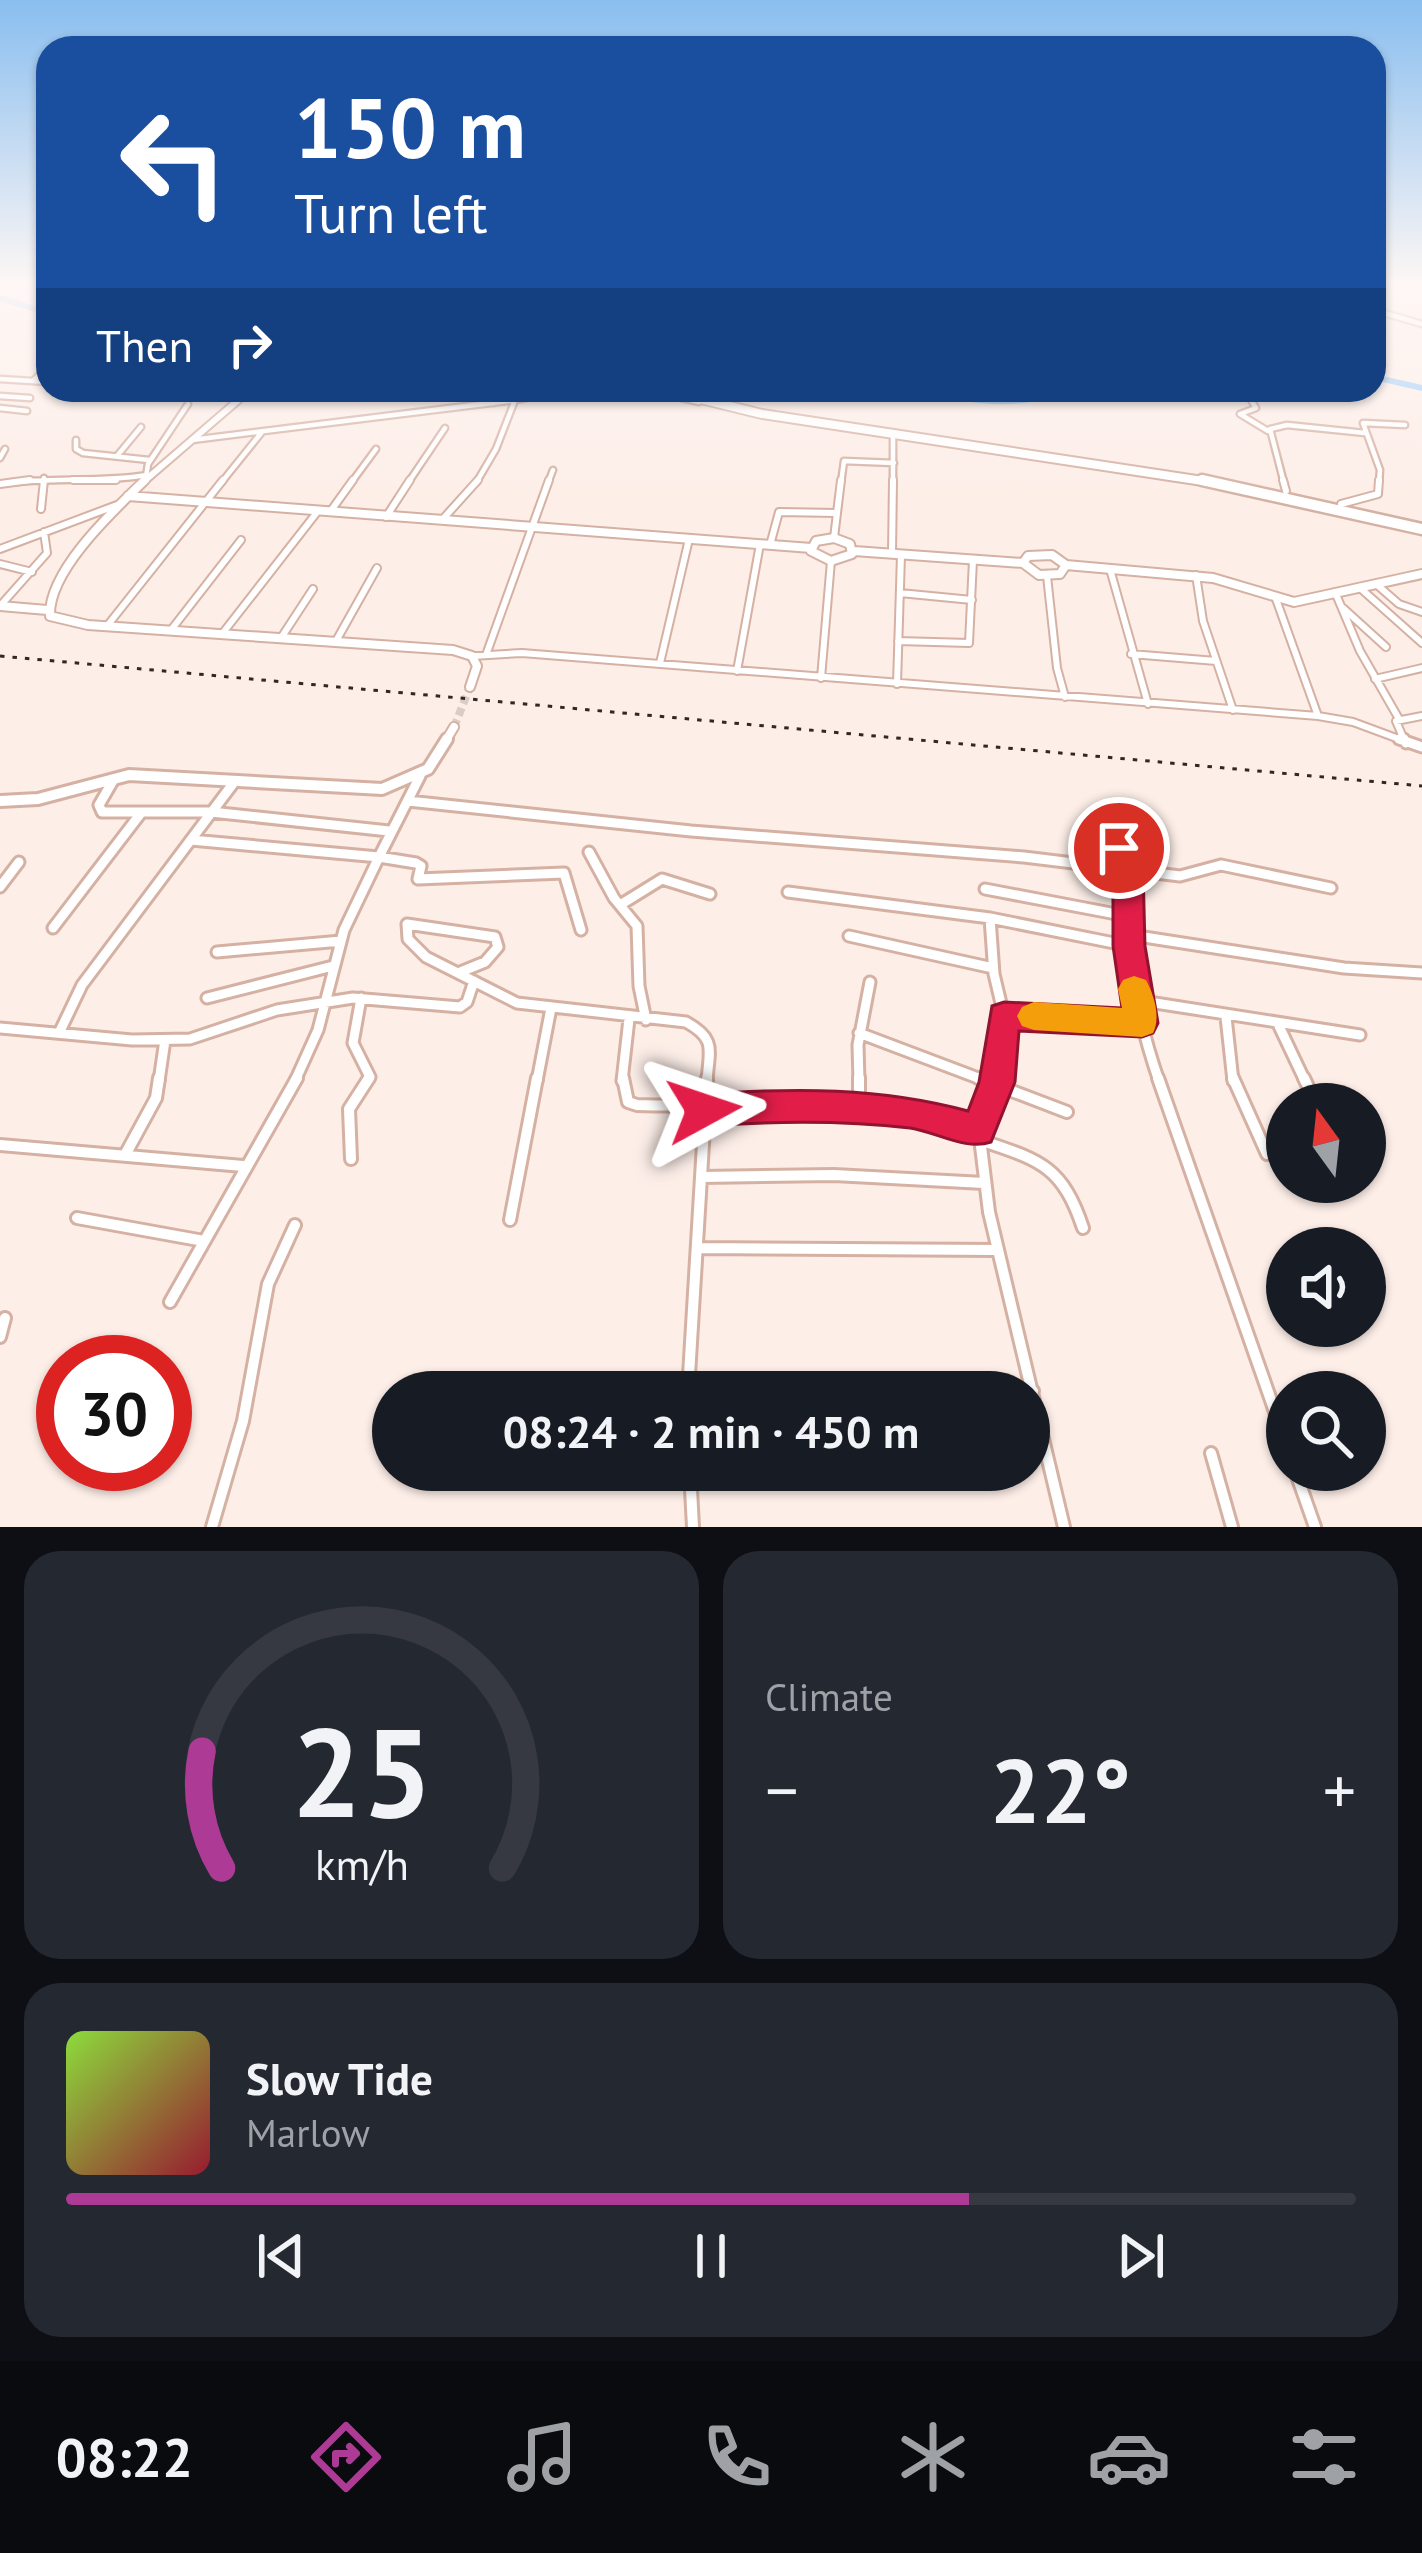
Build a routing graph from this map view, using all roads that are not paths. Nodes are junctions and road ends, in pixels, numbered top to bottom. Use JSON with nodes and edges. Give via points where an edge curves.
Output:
{"nodes":[{"id":1,"x":36,"y":378,"type":"edge"},
{"id":2,"x":0,"y":379,"type":"edge"},
{"id":3,"x":33,"y":381,"type":"junction"},
{"id":4,"x":36,"y":381,"type":"edge"},
{"id":5,"x":0,"y":396,"type":"edge"},
{"id":6,"x":30,"y":398,"type":"dead end"},
{"id":7,"x":236,"y":402,"type":"edge"},
{"id":8,"x":501,"y":402,"type":"edge"},
{"id":9,"x":514,"y":402,"type":"edge"},
{"id":10,"x":703,"y":402,"type":"edge"},
{"id":11,"x":705,"y":402,"type":"edge"},
{"id":12,"x":732,"y":402,"type":"edge"},
{"id":13,"x":1253,"y":402,"type":"edge"},
{"id":14,"x":494,"y":403,"type":"joint"},
{"id":15,"x":188,"y":404,"type":"dead end"},
{"id":16,"x":712,"y":404,"type":"junction"},
{"id":17,"x":0,"y":408,"type":"edge"},
{"id":18,"x":27,"y":411,"type":"dead end"},
{"id":19,"x":1405,"y":424,"type":"dead end"},
{"id":20,"x":141,"y":427,"type":"dead end"},
{"id":21,"x":446,"y":428,"type":"dead end"},
{"id":22,"x":263,"y":430,"type":"junction"},
{"id":23,"x":1268,"y":430,"type":"junction"},
{"id":24,"x":1365,"y":433,"type":"junction"},
{"id":25,"x":893,"y":434,"type":"junction"},
{"id":26,"x":76,"y":440,"type":"dead end"},
{"id":27,"x":192,"y":440,"type":"junction"},
{"id":28,"x":4,"y":449,"type":"dead end"},
{"id":29,"x":376,"y":449,"type":"dead end"},
{"id":30,"x":0,"y":458,"type":"edge"},
{"id":31,"x":116,"y":458,"type":"junction"},
{"id":32,"x":151,"y":460,"type":"junction"},
{"id":33,"x":894,"y":464,"type":"junction"},
{"id":34,"x":553,"y":470,"type":"dead end"},
{"id":35,"x":147,"y":477,"type":"junction"},
{"id":36,"x":44,"y":478,"type":"junction"},
{"id":37,"x":0,"y":484,"type":"edge"},
{"id":38,"x":1286,"y":491,"type":"junction"},
{"id":39,"x":128,"y":496,"type":"junction"},
{"id":40,"x":208,"y":503,"type":"junction"},
{"id":41,"x":120,"y":504,"type":"junction"},
{"id":42,"x":1342,"y":504,"type":"junction"},
{"id":43,"x":41,"y":509,"type":"dead end"},
{"id":44,"x":318,"y":511,"type":"junction"},
{"id":45,"x":330,"y":512,"type":"junction"},
{"id":46,"x":836,"y":513,"type":"junction"},
{"id":47,"x":386,"y":517,"type":"junction"},
{"id":48,"x":440,"y":521,"type":"junction"},
{"id":49,"x":1422,"y":525,"type":"edge"},
{"id":50,"x":530,"y":527,"type":"junction"},
{"id":51,"x":44,"y":532,"type":"junction"},
{"id":52,"x":834,"y":538,"type":"junction"},
{"id":53,"x":688,"y":539,"type":"junction"},
{"id":54,"x":241,"y":540,"type":"dead end"},
{"id":55,"x":765,"y":544,"type":"junction"},
{"id":56,"x":811,"y":548,"type":"junction"},
{"id":57,"x":0,"y":549,"type":"edge"},
{"id":58,"x":854,"y":551,"type":"junction"},
{"id":59,"x":897,"y":554,"type":"junction"},
{"id":60,"x":973,"y":560,"type":"junction"},
{"id":61,"x":831,"y":561,"type":"junction"},
{"id":62,"x":1023,"y":563,"type":"junction"},
{"id":63,"x":0,"y":564,"type":"edge"},
{"id":64,"x":1066,"y":565,"type":"junction"},
{"id":65,"x":377,"y":568,"type":"dead end"},
{"id":66,"x":1110,"y":568,"type":"junction"},
{"id":67,"x":32,"y":572,"type":"junction"},
{"id":68,"x":1422,"y":574,"type":"edge"},
{"id":69,"x":1196,"y":575,"type":"junction"},
{"id":70,"x":1409,"y":575,"type":"junction"},
{"id":71,"x":1047,"y":576,"type":"junction"},
{"id":72,"x":1375,"y":583,"type":"junction"},
{"id":73,"x":1358,"y":586,"type":"junction"},
{"id":74,"x":1422,"y":586,"type":"edge"},
{"id":75,"x":313,"y":589,"type":"dead end"},
{"id":76,"x":1336,"y":592,"type":"junction"},
{"id":77,"x":900,"y":593,"type":"junction"},
{"id":78,"x":1276,"y":599,"type":"junction"},
{"id":79,"x":972,"y":600,"type":"junction"},
{"id":80,"x":0,"y":606,"type":"edge"},
{"id":81,"x":1342,"y":607,"type":"junction"},
{"id":82,"x":47,"y":610,"type":"junction"},
{"id":83,"x":1422,"y":612,"type":"edge"},
{"id":84,"x":107,"y":626,"type":"junction"},
{"id":85,"x":171,"y":630,"type":"junction"},
{"id":86,"x":222,"y":634,"type":"junction"},
{"id":87,"x":280,"y":638,"type":"junction"},
{"id":88,"x":898,"y":640,"type":"junction"},
{"id":89,"x":336,"y":641,"type":"junction"},
{"id":90,"x":1422,"y":643,"type":"edge"},
{"id":91,"x":1386,"y":647,"type":"dead end"},
{"id":92,"x":486,"y":655,"type":"junction"},
{"id":93,"x":1131,"y":655,"type":"junction"},
{"id":94,"x":472,"y":656,"type":"junction"},
{"id":95,"x":1216,"y":661,"type":"junction"},
{"id":96,"x":660,"y":663,"type":"junction"},
{"id":97,"x":1422,"y":668,"type":"edge"},
{"id":98,"x":737,"y":671,"type":"junction"},
{"id":99,"x":821,"y":678,"type":"junction"},
{"id":100,"x":1375,"y":679,"type":"junction"},
{"id":101,"x":897,"y":684,"type":"junction"},
{"id":102,"x":470,"y":686,"type":"tunnel mouth"},
{"id":103,"x":1064,"y":698,"type":"junction"},
{"id":104,"x":1148,"y":704,"type":"junction"},
{"id":105,"x":1233,"y":710,"type":"junction"},
{"id":106,"x":1318,"y":716,"type":"junction"},
{"id":107,"x":1422,"y":716,"type":"edge"},
{"id":108,"x":1399,"y":719,"type":"junction"},
{"id":109,"x":454,"y":727,"type":"tunnel mouth"},
{"id":110,"x":1406,"y":743,"type":"junction"},
{"id":111,"x":1422,"y":747,"type":"edge"},
{"id":112,"x":420,"y":776,"type":"junction"},
{"id":113,"x":115,"y":778,"type":"junction"},
{"id":114,"x":235,"y":782,"type":"junction"},
{"id":115,"x":0,"y":801,"type":"edge"},
{"id":116,"x":408,"y":801,"type":"junction"},
{"id":117,"x":142,"y":812,"type":"junction"},
{"id":118,"x":211,"y":812,"type":"junction"},
{"id":119,"x":389,"y":831,"type":"junction"},
{"id":120,"x":1108,"y":837,"type":"dead end"},
{"id":121,"x":191,"y":840,"type":"junction"},
{"id":122,"x":589,"y":852,"type":"dead end"},
{"id":123,"x":379,"y":857,"type":"junction"},
{"id":124,"x":20,"y":862,"type":"dead end"},
{"id":125,"x":1128,"y":869,"type":"junction"},
{"id":126,"x":0,"y":887,"type":"edge"},
{"id":127,"x":1331,"y":888,"type":"dead end"},
{"id":128,"x":985,"y":889,"type":"dead end"},
{"id":129,"x":788,"y":892,"type":"dead end"},
{"id":130,"x":710,"y":894,"type":"dead end"},
{"id":131,"x":620,"y":905,"type":"junction"},
{"id":132,"x":1132,"y":917,"type":"junction"},
{"id":133,"x":990,"y":918,"type":"junction"},
{"id":134,"x":53,"y":928,"type":"dead end"},
{"id":135,"x":581,"y":930,"type":"dead end"},
{"id":136,"x":849,"y":936,"type":"dead end"},
{"id":137,"x":1130,"y":940,"type":"junction"},
{"id":138,"x":341,"y":941,"type":"junction"},
{"id":139,"x":218,"y":952,"type":"dead end"},
{"id":140,"x":333,"y":966,"type":"junction"},
{"id":141,"x":994,"y":968,"type":"junction"},
{"id":142,"x":458,"y":973,"type":"junction"},
{"id":143,"x":1422,"y":973,"type":"edge"},
{"id":144,"x":474,"y":981,"type":"junction"},
{"id":145,"x":869,"y":982,"type":"dead end"},
{"id":146,"x":207,"y":998,"type":"dead end"},
{"id":147,"x":361,"y":998,"type":"junction"},
{"id":148,"x":1136,"y":1000,"type":"junction"},
{"id":149,"x":323,"y":1004,"type":"junction"},
{"id":150,"x":551,"y":1008,"type":"junction"},
{"id":151,"x":1004,"y":1016,"type":"junction"},
{"id":152,"x":1226,"y":1017,"type":"junction"},
{"id":153,"x":628,"y":1018,"type":"junction"},
{"id":154,"x":646,"y":1020,"type":"junction"},
{"id":155,"x":1142,"y":1023,"type":"junction"},
{"id":156,"x":1278,"y":1025,"type":"junction"},
{"id":157,"x":0,"y":1028,"type":"edge"},
{"id":158,"x":60,"y":1031,"type":"junction"},
{"id":159,"x":859,"y":1033,"type":"junction"},
{"id":160,"x":1360,"y":1035,"type":"dead end"},
{"id":161,"x":165,"y":1040,"type":"junction"},
{"id":162,"x":1306,"y":1083,"type":"edge"},
{"id":163,"x":995,"y":1088,"type":"junction"},
{"id":164,"x":859,"y":1107,"type":"junction"},
{"id":165,"x":704,"y":1110,"type":"junction"},
{"id":166,"x":1066,"y":1112,"type":"dead end"},
{"id":167,"x":979,"y":1135,"type":"junction"},
{"id":168,"x":0,"y":1145,"type":"edge"},
{"id":169,"x":1266,"y":1152,"type":"edge"},
{"id":170,"x":124,"y":1156,"type":"junction"},
{"id":171,"x":351,"y":1159,"type":"dead end"},
{"id":172,"x":244,"y":1166,"type":"junction"},
{"id":173,"x":702,"y":1177,"type":"junction"},
{"id":174,"x":984,"y":1183,"type":"junction"},
{"id":175,"x":77,"y":1218,"type":"dead end"},
{"id":176,"x":509,"y":1220,"type":"dead end"},
{"id":177,"x":295,"y":1225,"type":"dead end"},
{"id":178,"x":1083,"y":1228,"type":"dead end"},
{"id":179,"x":204,"y":1241,"type":"junction"},
{"id":180,"x":698,"y":1248,"type":"junction"},
{"id":181,"x":998,"y":1250,"type":"junction"},
{"id":182,"x":170,"y":1302,"type":"dead end"},
{"id":183,"x":5,"y":1318,"type":"dead end"},
{"id":184,"x":0,"y":1337,"type":"edge"},
{"id":185,"x":689,"y":1371,"type":"edge"},
{"id":186,"x":1028,"y":1371,"type":"edge"},
{"id":187,"x":1266,"y":1385,"type":"edge"},
{"id":188,"x":1211,"y":1453,"type":"dead end"},
{"id":189,"x":1050,"y":1465,"type":"edge"},
{"id":190,"x":690,"y":1491,"type":"edge"},
{"id":191,"x":1302,"y":1491,"type":"edge"},
{"id":192,"x":212,"y":1527,"type":"edge"},
{"id":193,"x":693,"y":1527,"type":"edge"},
{"id":194,"x":1064,"y":1527,"type":"edge"},
{"id":195,"x":1232,"y":1527,"type":"edge"},
{"id":196,"x":1315,"y":1527,"type":"edge"}],
"edges":[{"from":1,"to":3,"type":"street"},
{"from":2,"to":3,"type":"street"},
{"from":3,"to":4,"type":"street"},
{"from":5,"to":6,"type":"street"},
{"from":7,"to":27,"type":"street"},
{"from":8,"to":14,"type":"street"},
{"from":9,"to":48,"type":"street","via":[[478,479]]},
{"from":10,"to":16,"type":"street"},
{"from":11,"to":16,"type":"highway"},
{"from":12,"to":38,"type":"highway"},
{"from":13,"to":23,"type":"street","via":[[1240,414]]},
{"from":14,"to":22,"type":"street"},
{"from":15,"to":32,"type":"street"},
{"from":16,"to":25,"type":"highway"},
{"from":17,"to":18,"type":"street"},
{"from":19,"to":24,"type":"street","via":[[1366,421]]},
{"from":20,"to":31,"type":"street"},
{"from":21,"to":47,"type":"street"},
{"from":22,"to":27,"type":"street"},
{"from":22,"to":40,"type":"street"},
{"from":23,"to":24,"type":"street"},
{"from":23,"to":38,"type":"street"},
{"from":24,"to":42,"type":"street","via":[[1380,470],[1378,494]]},
{"from":25,"to":33,"type":"street"},
{"from":25,"to":49,"type":"highway","via":[[1183,476]]},
{"from":26,"to":31,"type":"street","via":[[83,453]]},
{"from":27,"to":35,"type":"street"},
{"from":28,"to":30,"type":"street"},
{"from":29,"to":45,"type":"street"},
{"from":31,"to":32,"type":"street"},
{"from":32,"to":35,"type":"street"},
{"from":33,"to":46,"type":"street","via":[[844,461]]},
{"from":33,"to":59,"type":"street"},
{"from":34,"to":50,"type":"street"},
{"from":35,"to":36,"type":"street"},
{"from":35,"to":39,"type":"street"},
{"from":36,"to":37,"type":"street"},
{"from":36,"to":43,"type":"street"},
{"from":38,"to":42,"type":"highway"},
{"from":39,"to":40,"type":"street"},
{"from":39,"to":41,"type":"street"},
{"from":40,"to":44,"type":"street"},
{"from":40,"to":84,"type":"street"},
{"from":41,"to":51,"type":"street"},
{"from":41,"to":82,"type":"street","via":[[67,567]]},
{"from":42,"to":49,"type":"highway"},
{"from":44,"to":45,"type":"street"},
{"from":44,"to":86,"type":"street"},
{"from":45,"to":47,"type":"street"},
{"from":46,"to":52,"type":"street"},
{"from":46,"to":55,"type":"street","via":[[779,512]]},
{"from":47,"to":48,"type":"street"},
{"from":48,"to":50,"type":"street"},
{"from":50,"to":53,"type":"street"},
{"from":50,"to":92,"type":"street"},
{"from":51,"to":57,"type":"street"},
{"from":51,"to":67,"type":"street","via":[[49,548]]},
{"from":52,"to":56,"type":"street"},
{"from":52,"to":58,"type":"street"},
{"from":53,"to":55,"type":"street"},
{"from":53,"to":96,"type":"street"},
{"from":54,"to":85,"type":"street"},
{"from":55,"to":56,"type":"street"},
{"from":55,"to":98,"type":"street"},
{"from":56,"to":61,"type":"street"},
{"from":58,"to":59,"type":"street"},
{"from":58,"to":61,"type":"street"},
{"from":59,"to":60,"type":"street"},
{"from":59,"to":77,"type":"street"},
{"from":60,"to":62,"type":"street"},
{"from":60,"to":79,"type":"street"},
{"from":61,"to":99,"type":"street"},
{"from":62,"to":64,"type":"street","via":[[1039,553]]},
{"from":62,"to":71,"type":"street"},
{"from":63,"to":67,"type":"street"},
{"from":64,"to":66,"type":"street"},
{"from":64,"to":71,"type":"street"},
{"from":65,"to":89,"type":"street"},
{"from":66,"to":69,"type":"street"},
{"from":66,"to":93,"type":"street"},
{"from":67,"to":80,"type":"street"},
{"from":68,"to":70,"type":"street"},
{"from":69,"to":78,"type":"street"},
{"from":69,"to":95,"type":"street"},
{"from":70,"to":72,"type":"street"},
{"from":70,"to":74,"type":"street"},
{"from":71,"to":103,"type":"street"},
{"from":72,"to":73,"type":"street"},
{"from":72,"to":83,"type":"street"},
{"from":73,"to":76,"type":"street"},
{"from":73,"to":90,"type":"street"},
{"from":75,"to":87,"type":"street"},
{"from":76,"to":78,"type":"street"},
{"from":76,"to":81,"type":"street"},
{"from":77,"to":79,"type":"street"},
{"from":77,"to":88,"type":"street"},
{"from":78,"to":106,"type":"street"},
{"from":79,"to":88,"type":"street","via":[[966,645]]},
{"from":80,"to":82,"type":"street"},
{"from":81,"to":91,"type":"street"},
{"from":81,"to":100,"type":"street"},
{"from":82,"to":84,"type":"street","via":[[66,622]]},
{"from":84,"to":85,"type":"street"},
{"from":85,"to":86,"type":"street"},
{"from":86,"to":87,"type":"street"},
{"from":87,"to":89,"type":"street"},
{"from":88,"to":101,"type":"street"},
{"from":89,"to":94,"type":"street"},
{"from":92,"to":94,"type":"street"},
{"from":92,"to":96,"type":"street"},
{"from":93,"to":95,"type":"street"},
{"from":93,"to":104,"type":"street"},
{"from":94,"to":102,"type":"street"},
{"from":95,"to":105,"type":"street"},
{"from":96,"to":98,"type":"street"},
{"from":97,"to":100,"type":"street"},
{"from":98,"to":99,"type":"street"},
{"from":99,"to":101,"type":"street"},
{"from":100,"to":108,"type":"street"},
{"from":101,"to":103,"type":"street"},
{"from":103,"to":104,"type":"street"},
{"from":104,"to":105,"type":"street"},
{"from":105,"to":106,"type":"street"},
{"from":106,"to":110,"type":"street"},
{"from":107,"to":108,"type":"street"},
{"from":108,"to":110,"type":"street"},
{"from":109,"to":112,"type":"street"},
{"from":110,"to":111,"type":"street"},
{"from":112,"to":114,"type":"street","via":[[362,791]]},
{"from":112,"to":116,"type":"street"},
{"from":113,"to":114,"type":"street"},
{"from":113,"to":115,"type":"street"},
{"from":113,"to":117,"type":"street","via":[[97,809]]},
{"from":114,"to":118,"type":"street"},
{"from":116,"to":119,"type":"street"},
{"from":116,"to":125,"type":"street"},
{"from":117,"to":118,"type":"street"},
{"from":117,"to":134,"type":"street"},
{"from":118,"to":119,"type":"street"},
{"from":118,"to":121,"type":"street"},
{"from":119,"to":123,"type":"street"},
{"from":120,"to":125,"type":"street"},
{"from":121,"to":123,"type":"street"},
{"from":121,"to":158,"type":"street","via":[[82,985]]},
{"from":122,"to":131,"type":"street"},
{"from":123,"to":135,"type":"street","via":[[416,862],[418,879],[564,874]]},
{"from":123,"to":138,"type":"street"},
{"from":124,"to":126,"type":"street"},
{"from":125,"to":127,"type":"street","via":[[1180,876],[1221,865]]},
{"from":125,"to":132,"type":"street"},
{"from":128,"to":132,"type":"street"},
{"from":129,"to":133,"type":"street"},
{"from":130,"to":131,"type":"street","via":[[656,878]]},
{"from":131,"to":154,"type":"street","via":[[637,926]]},
{"from":132,"to":137,"type":"street"},
{"from":133,"to":137,"type":"street"},
{"from":133,"to":141,"type":"street"},
{"from":136,"to":141,"type":"street"},
{"from":137,"to":143,"type":"street"},
{"from":137,"to":148,"type":"street"},
{"from":138,"to":139,"type":"street"},
{"from":138,"to":140,"type":"street"},
{"from":140,"to":146,"type":"street"},
{"from":140,"to":149,"type":"street"},
{"from":141,"to":151,"type":"street"},
{"from":142,"to":142,"type":"street","via":[[415,949],[406,924],[495,937],[493,955]]},
{"from":142,"to":144,"type":"street"},
{"from":144,"to":147,"type":"street","via":[[460,1007]]},
{"from":144,"to":150,"type":"street","via":[[517,1003]]},
{"from":145,"to":159,"type":"street"},
{"from":147,"to":149,"type":"street"},
{"from":147,"to":171,"type":"street","via":[[353,1043],[370,1077],[349,1109]]},
{"from":148,"to":152,"type":"street"},
{"from":148,"to":155,"type":"street"},
{"from":149,"to":161,"type":"street"},
{"from":149,"to":172,"type":"street","via":[[297,1078]]},
{"from":150,"to":153,"type":"street"},
{"from":150,"to":176,"type":"street"},
{"from":151,"to":155,"type":"street"},
{"from":151,"to":163,"type":"street"},
{"from":152,"to":156,"type":"street"},
{"from":152,"to":169,"type":"street","via":[[1233,1081]]},
{"from":153,"to":154,"type":"street"},
{"from":153,"to":165,"type":"street","via":[[628,1102]]},
{"from":154,"to":165,"type":"street","via":[[686,1022],[704,1032]]},
{"from":155,"to":187,"type":"street"},
{"from":156,"to":160,"type":"street"},
{"from":156,"to":162,"type":"street"},
{"from":157,"to":158,"type":"street"},
{"from":158,"to":161,"type":"street"},
{"from":159,"to":163,"type":"street"},
{"from":159,"to":164,"type":"street"},
{"from":161,"to":170,"type":"street","via":[[156,1098]]},
{"from":163,"to":166,"type":"street"},
{"from":163,"to":167,"type":"street"},
{"from":164,"to":165,"type":"street"},
{"from":164,"to":167,"type":"street","via":[[919,1114]]},
{"from":165,"to":173,"type":"street"},
{"from":167,"to":174,"type":"street"},
{"from":167,"to":178,"type":"street","via":[[1058,1171]]},
{"from":168,"to":170,"type":"street"},
{"from":170,"to":172,"type":"street"},
{"from":172,"to":179,"type":"street"},
{"from":173,"to":174,"type":"street"},
{"from":173,"to":180,"type":"street"},
{"from":174,"to":181,"type":"street"},
{"from":175,"to":179,"type":"street"},
{"from":177,"to":192,"type":"street","via":[[268,1284],[243,1421]]},
{"from":179,"to":182,"type":"street"},
{"from":180,"to":181,"type":"street"},
{"from":180,"to":185,"type":"street"},
{"from":181,"to":186,"type":"street"},
{"from":183,"to":184,"type":"street"},
{"from":188,"to":195,"type":"street"},
{"from":189,"to":194,"type":"street"},
{"from":190,"to":193,"type":"street"},
{"from":191,"to":196,"type":"street"}]}
